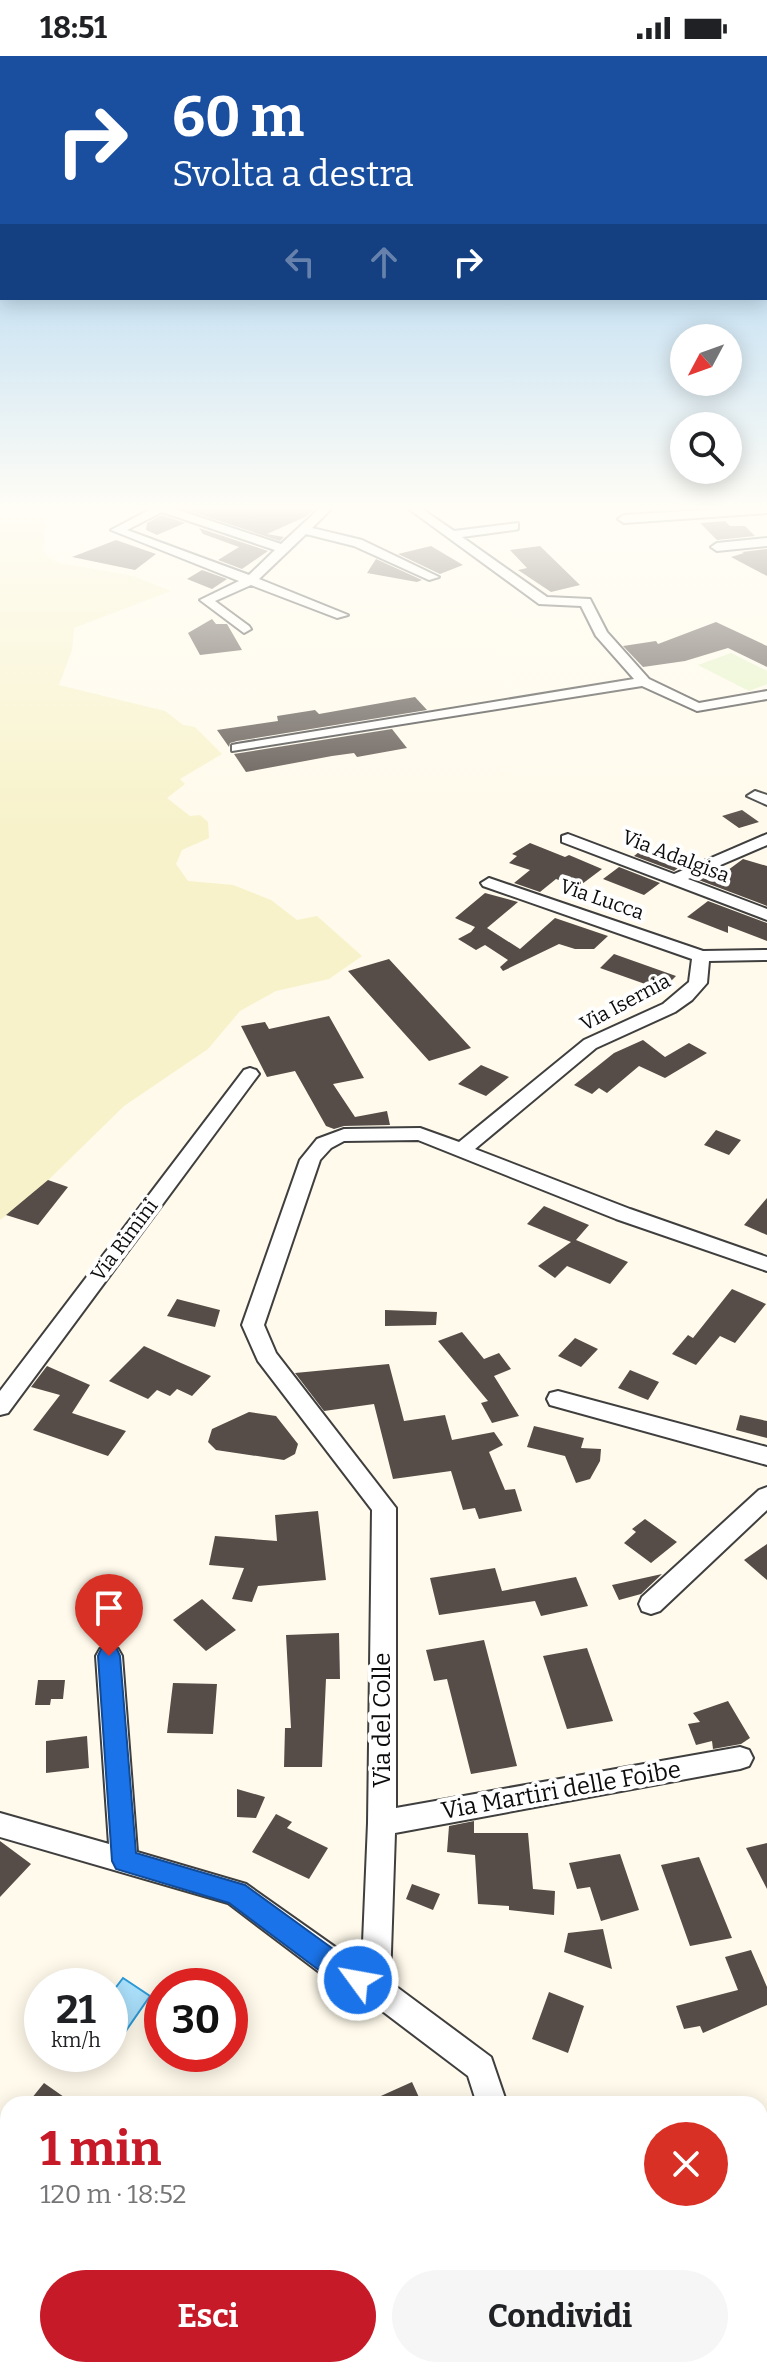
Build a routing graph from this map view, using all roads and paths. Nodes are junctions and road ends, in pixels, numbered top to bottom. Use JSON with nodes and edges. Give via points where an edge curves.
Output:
{"nodes":[{"id":1,"x":229,"y":617,"type":"edge"},
{"id":2,"x":593,"y":617,"type":"edge"},
{"id":3,"x":244,"y":629,"type":"dead end"},
{"id":4,"x":644,"y":682,"type":"junction"},
{"id":5,"x":767,"y":695,"type":"edge"},
{"id":6,"x":237,"y":748,"type":"dead end"},
{"id":7,"x":568,"y":839,"type":"dead end"},
{"id":8,"x":767,"y":839,"type":"edge"},
{"id":9,"x":676,"y":879,"type":"junction"},
{"id":10,"x":489,"y":883,"type":"dead end"},
{"id":11,"x":767,"y":915,"type":"edge"},
{"id":12,"x":767,"y":955,"type":"edge"},
{"id":13,"x":701,"y":956,"type":"junction"},
{"id":14,"x":250,"y":1074,"type":"dead end"},
{"id":15,"x":463,"y":1149,"type":"junction"},
{"id":16,"x":767,"y":1264,"type":"edge"},
{"id":17,"x":558,"y":1399,"type":"dead end"},
{"id":18,"x":0,"y":1407,"type":"edge"},
{"id":19,"x":767,"y":1456,"type":"edge"},
{"id":20,"x":767,"y":1496,"type":"edge"},
{"id":21,"x":651,"y":1604,"type":"dead end"},
{"id":22,"x":109,"y":1656,"type":"dead end"},
{"id":23,"x":740,"y":1758,"type":"dead end"},
{"id":24,"x":382,"y":1823,"type":"junction"},
{"id":25,"x":0,"y":1825,"type":"edge"},
{"id":26,"x":124,"y":1861,"type":"junction"},
{"id":27,"x":375,"y":1988,"type":"junction"},
{"id":28,"x":489,"y":2096,"type":"edge"}],
"edges":[{"from":1,"to":3,"type":"street"},
{"from":2,"to":4,"type":"street"},
{"from":4,"to":5,"type":"street","via":[[697,707]]},
{"from":4,"to":6,"type":"street"},
{"from":7,"to":9,"type":"street","name":"Via Adalgisa"},
{"from":8,"to":9,"type":"street"},
{"from":9,"to":11,"type":"street","name":"Via Adalgisa"},
{"from":10,"to":13,"type":"street","name":"Via Lucca"},
{"from":12,"to":13,"type":"street"},
{"from":13,"to":15,"type":"street","name":"Via Isernia","via":[[698,983],[686,996],[590,1044]]},
{"from":14,"to":18,"type":"street","name":"Via Rimini"},
{"from":15,"to":16,"type":"street","via":[[623,1214]]},
{"from":15,"to":24,"type":"street","name":"Via del Colle","via":[[420,1134],[333,1137],[316,1149],[253,1325],[266,1356],[384,1508]]},
{"from":17,"to":19,"type":"street"},
{"from":20,"to":21,"type":"street"},
{"from":22,"to":26,"type":"street"},
{"from":23,"to":24,"type":"street","name":"Via Martiri delle Foibe"},
{"from":24,"to":27,"type":"street","name":"Via del Colle"},
{"from":25,"to":26,"type":"street"},
{"from":26,"to":27,"type":"street","via":[[236,1893],[341,1971]]},
{"from":27,"to":28,"type":"street","via":[[480,2067]]}]}
